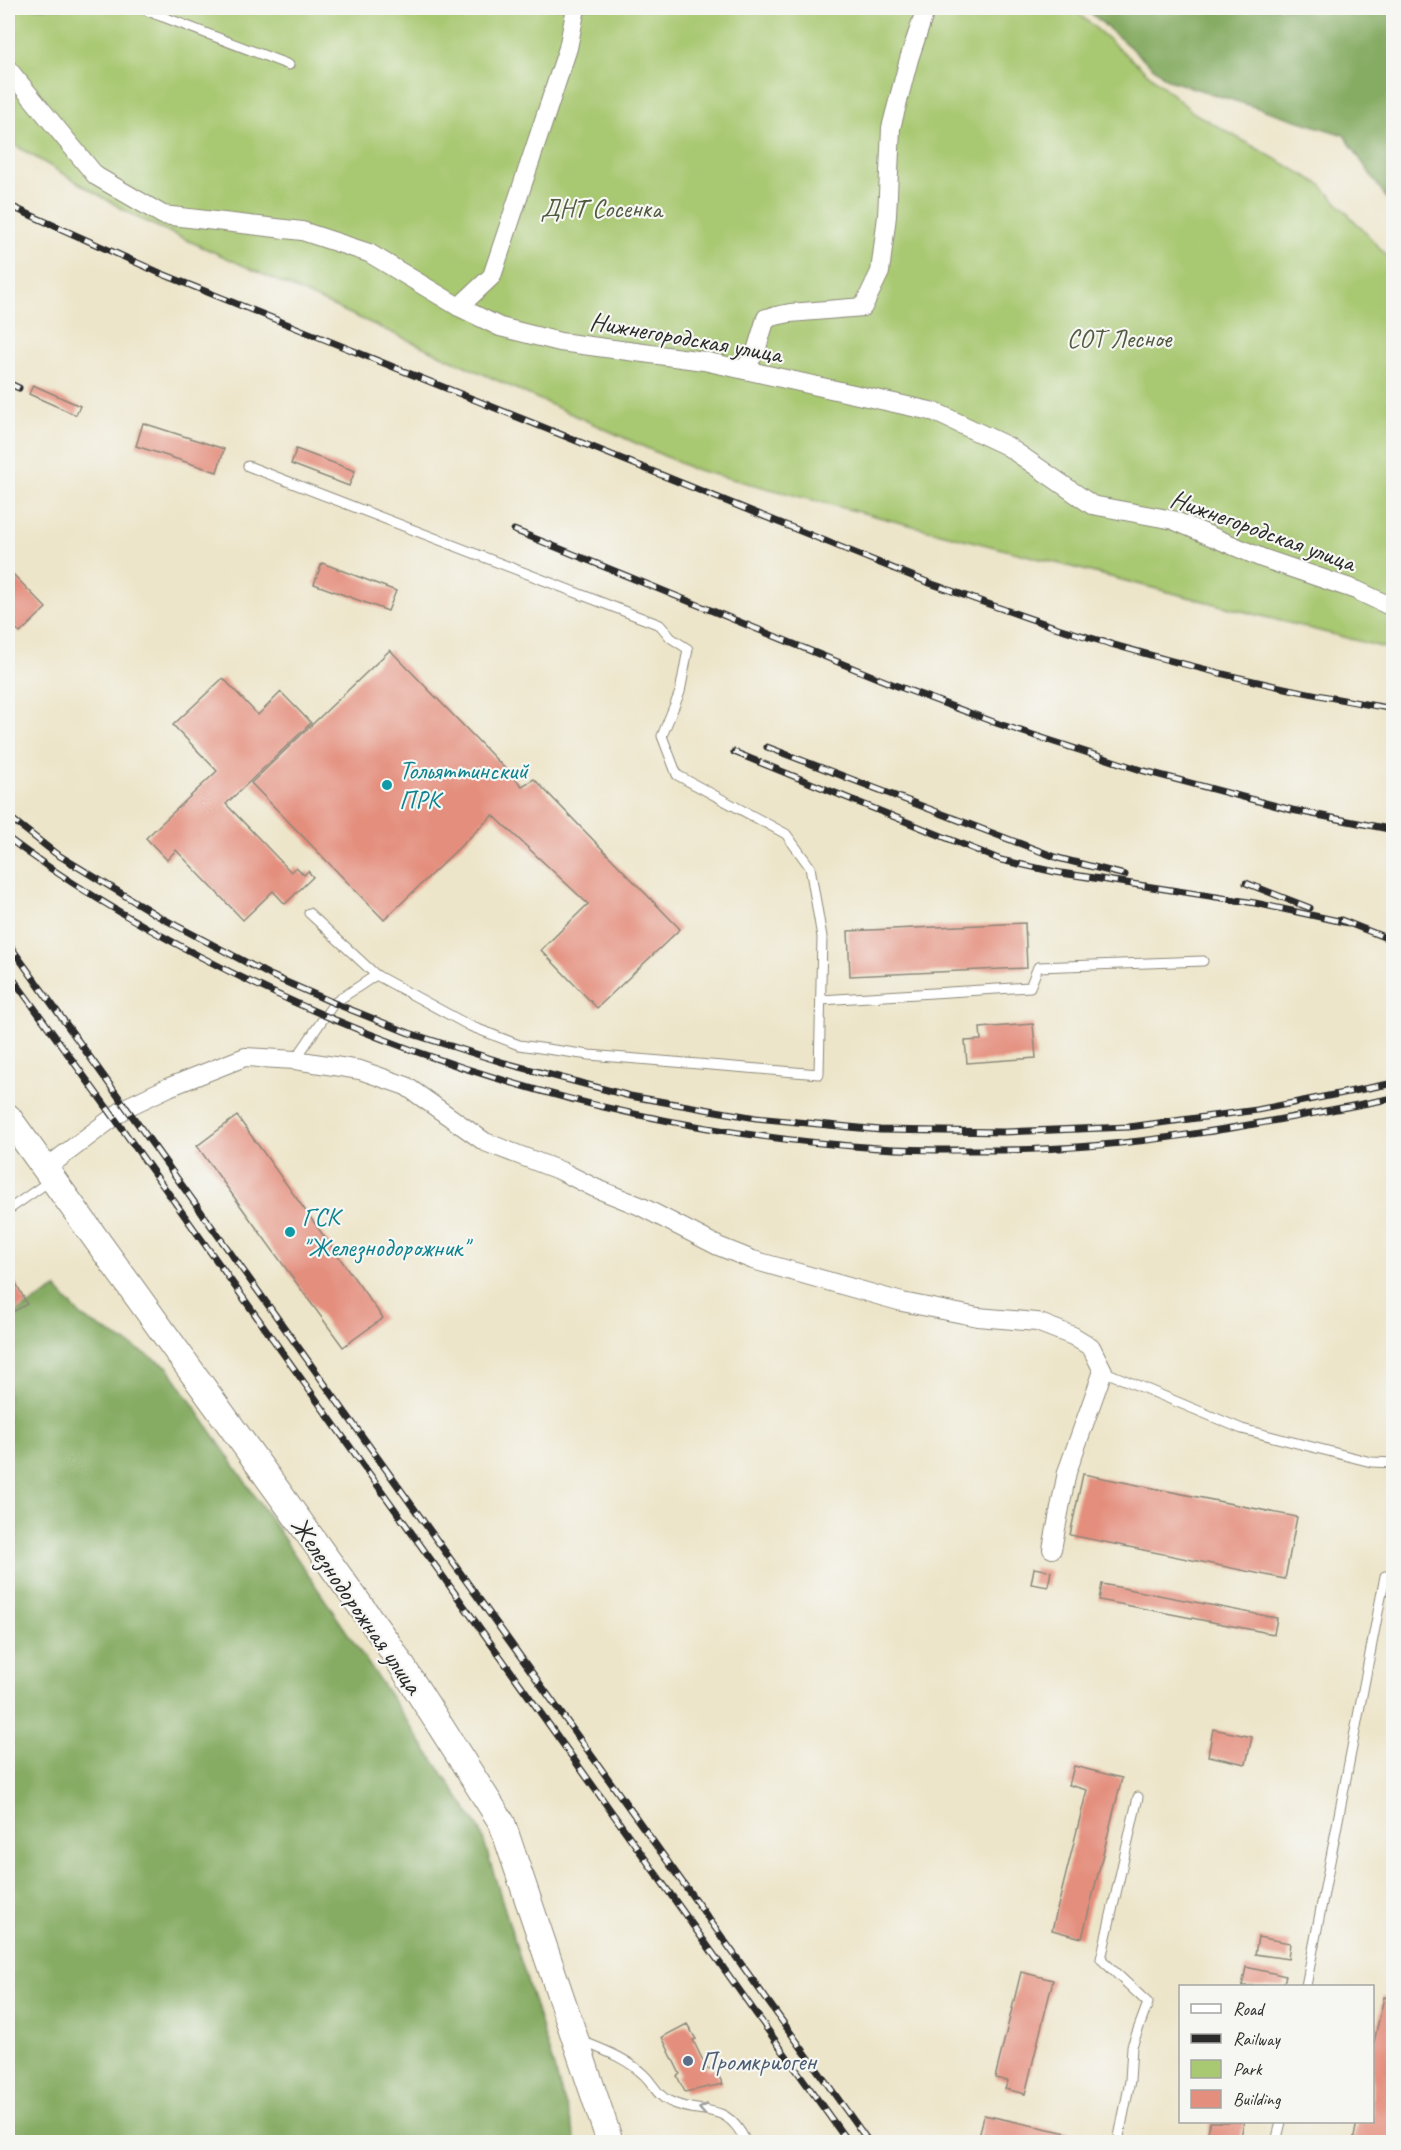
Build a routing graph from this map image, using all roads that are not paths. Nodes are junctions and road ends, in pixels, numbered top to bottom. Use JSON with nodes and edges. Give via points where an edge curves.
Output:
{"nodes":[{"id":1,"x":140,"y":8,"type":"edge"},
{"id":2,"x":576,"y":8,"type":"edge"},
{"id":3,"x":926,"y":8,"type":"edge"},
{"id":4,"x":289,"y":65,"type":"dead end"},
{"id":5,"x":8,"y":69,"type":"edge"},
{"id":6,"x":459,"y":307,"type":"junction"},
{"id":7,"x":744,"y":370,"type":"junction"},
{"id":8,"x":249,"y":466,"type":"dead end"},
{"id":9,"x":1394,"y":608,"type":"edge"},
{"id":10,"x":309,"y":913,"type":"dead end"},
{"id":11,"x":1203,"y":961,"type":"dead end"},
{"id":12,"x":376,"y":975,"type":"junction"},
{"id":13,"x":821,"y":1000,"type":"junction"},
{"id":14,"x":295,"y":1060,"type":"junction"},
{"id":15,"x":8,"y":1117,"type":"edge"},
{"id":16,"x":49,"y":1174,"type":"junction"},
{"id":17,"x":8,"y":1210,"type":"edge"},
{"id":18,"x":1103,"y":1371,"type":"junction"},
{"id":19,"x":1394,"y":1463,"type":"edge"},
{"id":20,"x":1052,"y":1549,"type":"dead end"},
{"id":21,"x":1385,"y":1576,"type":"dead end"},
{"id":22,"x":1138,"y":1797,"type":"dead end"},
{"id":23,"x":1306,"y":1985,"type":"edge"},
{"id":24,"x":574,"y":2038,"type":"junction"},
{"id":25,"x":1281,"y":2123,"type":"edge"},
{"id":26,"x":609,"y":2142,"type":"edge"},
{"id":27,"x":746,"y":2142,"type":"edge"},
{"id":28,"x":1118,"y":2142,"type":"edge"},
{"id":29,"x":1276,"y":2142,"type":"edge"}],
"edges":[{"from":1,"to":4,"type":"lane"},
{"from":2,"to":6,"type":"street","via":[[568,48],[492,276]]},
{"from":3,"to":7,"type":"street","via":[[891,128],[880,272],[863,307],[766,318],[756,351]]},
{"from":5,"to":6,"type":"street","name":"Нижнегородская улица","via":[[96,176],[163,215],[302,231],[369,253]]},
{"from":6,"to":7,"type":"street","name":"Нижнегородская улица","via":[[500,327],[560,342]]},
{"from":7,"to":9,"type":"street","name":"Нижнегородская улица","via":[[935,412],[1007,447],[1092,506],[1173,520]]},
{"from":8,"to":13,"type":"lane","via":[[660,625],[688,649],[680,692],[662,736],[677,774],[786,834],[810,867],[822,937]]},
{"from":10,"to":12,"type":"lane"},
{"from":11,"to":13,"type":"lane","via":[[1038,967],[1030,987]]},
{"from":12,"to":13,"type":"lane","via":[[470,1026],[519,1045],[589,1055],[819,1074]]},
{"from":12,"to":14,"type":"lane","via":[[334,1003]]},
{"from":14,"to":16,"type":"street","via":[[245,1058],[169,1087],[120,1111]]},
{"from":14,"to":18,"type":"street","via":[[360,1070],[406,1086],[485,1142],[561,1171],[753,1260],[902,1302],[978,1317],[1037,1323],[1091,1347]]},
{"from":15,"to":16,"type":"main road","name":"Железнодорожная улица"},
{"from":16,"to":17,"type":"lane"},
{"from":16,"to":24,"type":"main road","name":"Железнодорожная улица","via":[[388,1644],[502,1823]]},
{"from":18,"to":19,"type":"lane","via":[[1242,1429],[1371,1462]]},
{"from":18,"to":20,"type":"street","via":[[1067,1472]]},
{"from":21,"to":23,"type":"lane"},
{"from":22,"to":28,"type":"lane","via":[[1101,1959],[1148,2003],[1132,2046],[1130,2081]]},
{"from":24,"to":26,"type":"main road","name":"Железнодорожная улица"},
{"from":27,"to":24,"type":"lane","one_way":true,"via":[[740,2129],[726,2116],[668,2101],[622,2057]]},
{"from":25,"to":29,"type":"lane"}]}
